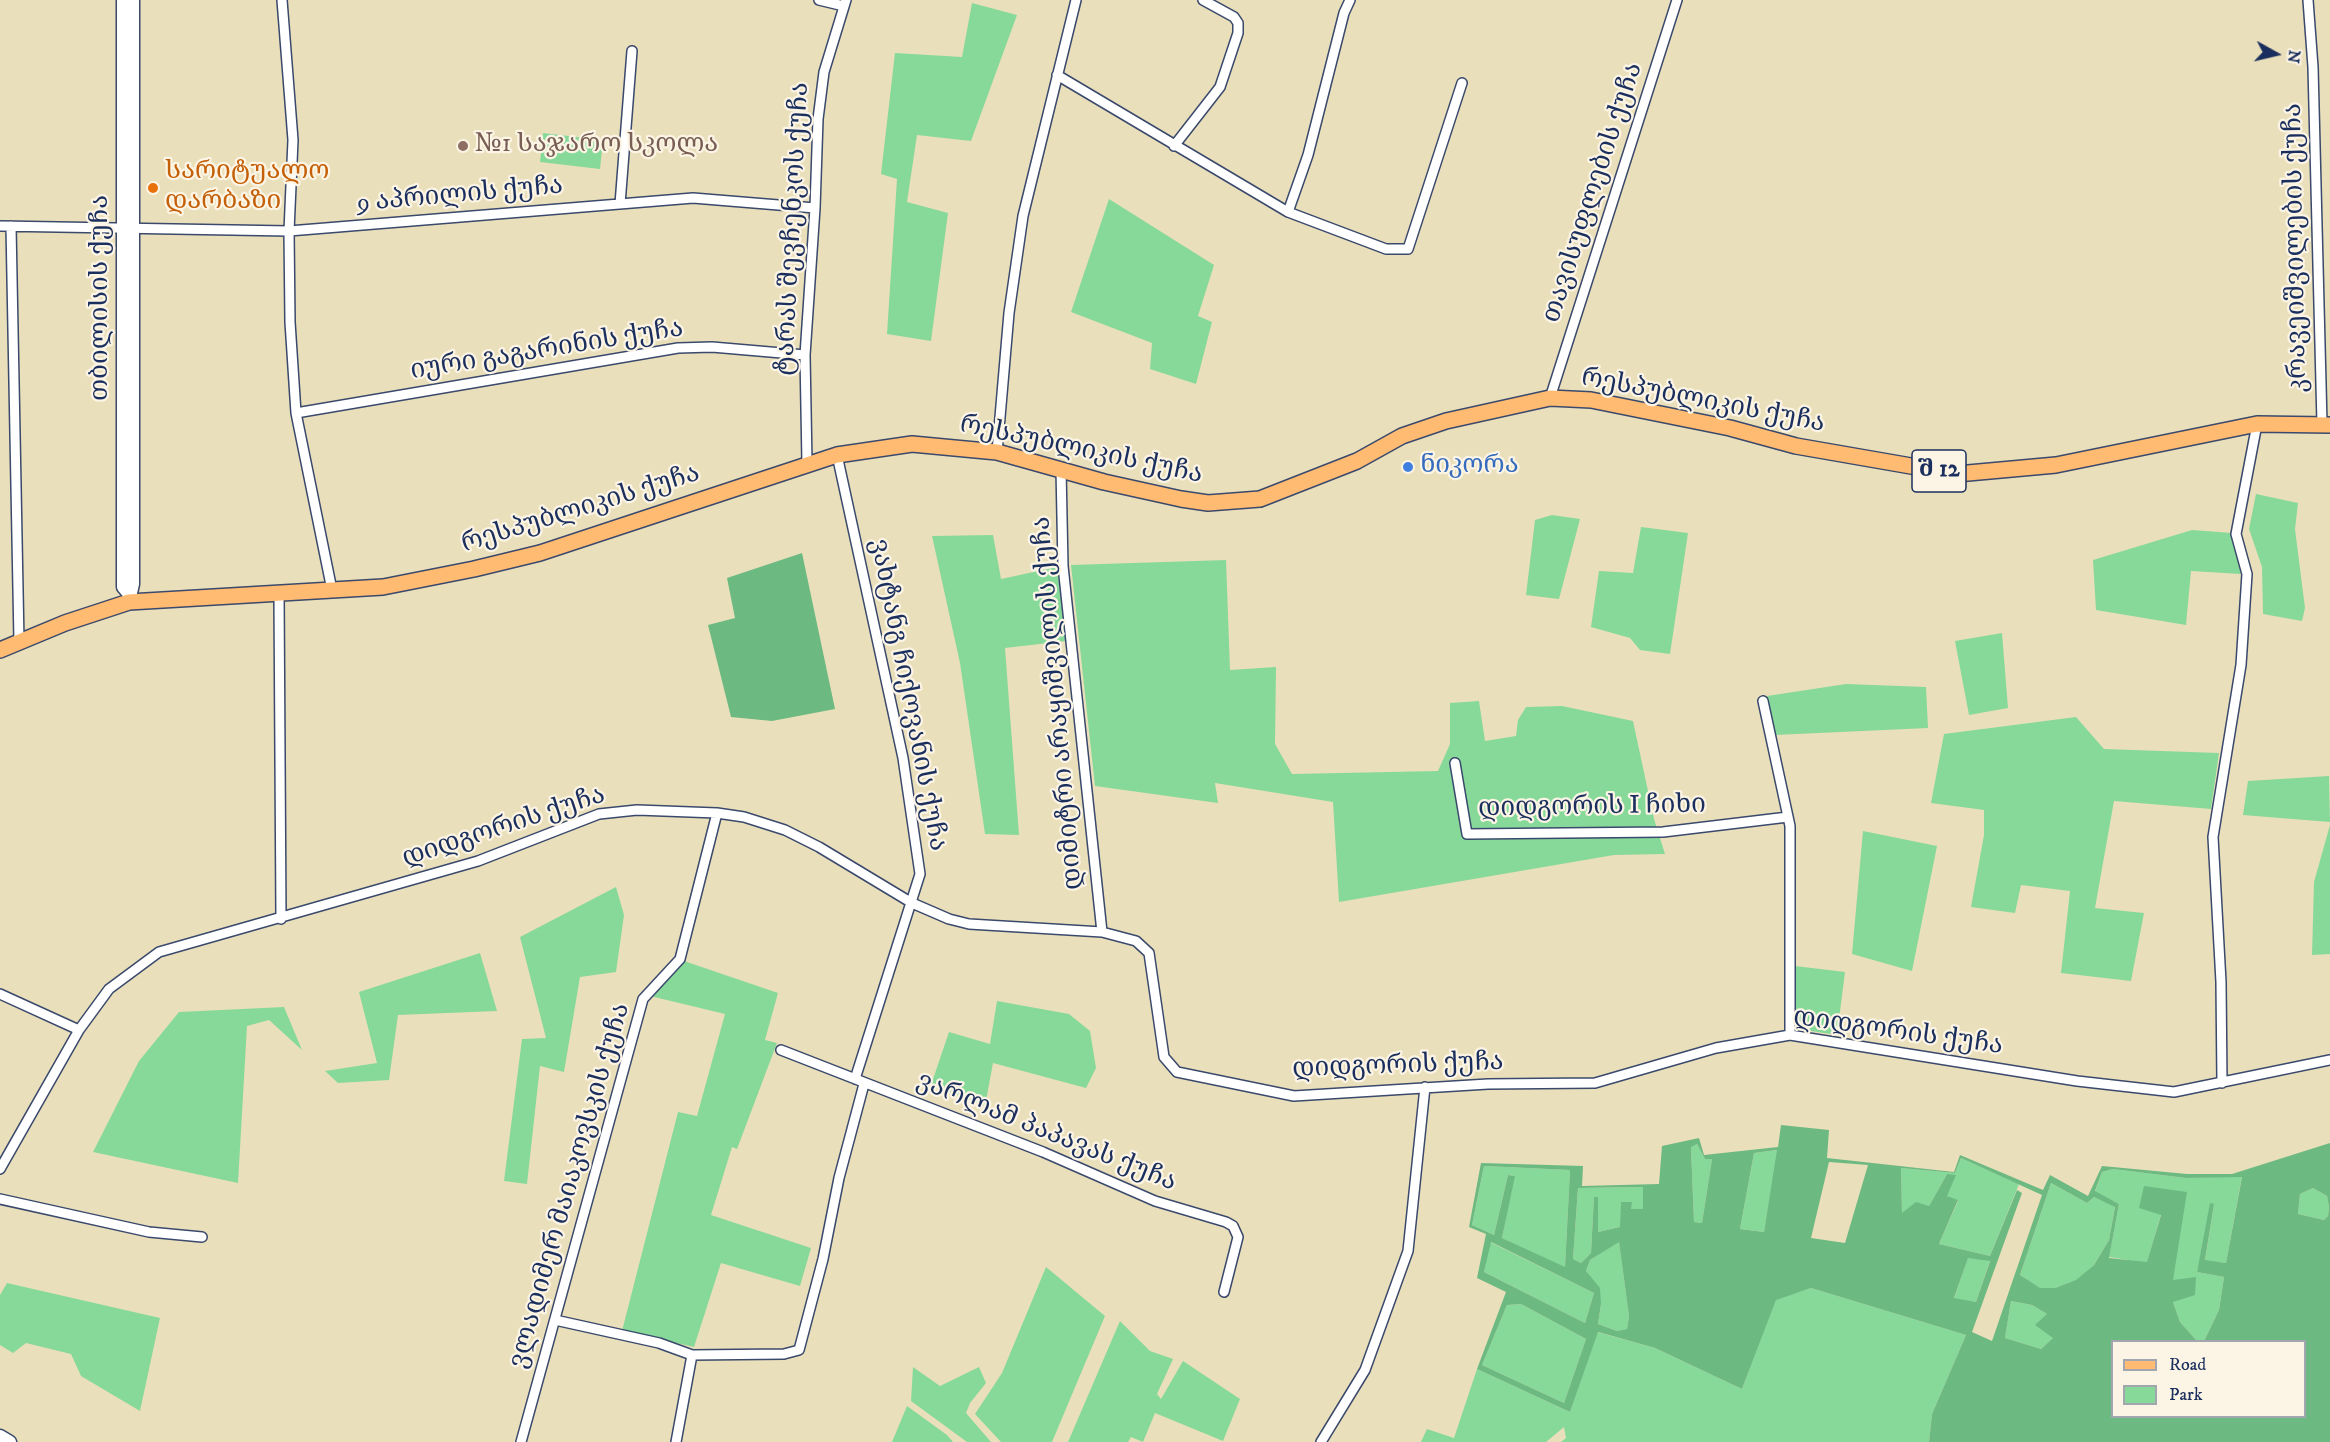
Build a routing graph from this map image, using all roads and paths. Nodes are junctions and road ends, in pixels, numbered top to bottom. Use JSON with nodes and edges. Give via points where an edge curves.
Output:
{"nodes":[{"id":1,"x":123,"y":0,"type":"edge"},
{"id":2,"x":133,"y":0,"type":"edge"},
{"id":3,"x":282,"y":0,"type":"edge"},
{"id":4,"x":819,"y":0,"type":"edge"},
{"id":5,"x":1076,"y":0,"type":"edge"},
{"id":6,"x":1203,"y":0,"type":"edge"},
{"id":7,"x":1350,"y":0,"type":"edge"},
{"id":8,"x":1677,"y":0,"type":"edge"},
{"id":9,"x":2308,"y":0,"type":"edge"},
{"id":10,"x":845,"y":3,"type":"edge"},
{"id":11,"x":632,"y":51,"type":"dead end"},
{"id":12,"x":1057,"y":75,"type":"junction"},
{"id":13,"x":1462,"y":83,"type":"dead end"},
{"id":14,"x":1174,"y":146,"type":"junction"},
{"id":15,"x":620,"y":204,"type":"junction"},
{"id":16,"x":815,"y":208,"type":"junction"},
{"id":17,"x":1288,"y":212,"type":"junction"},
{"id":18,"x":0,"y":226,"type":"edge"},
{"id":19,"x":11,"y":226,"type":"junction"},
{"id":20,"x":129,"y":228,"type":"junction"},
{"id":21,"x":289,"y":231,"type":"junction"},
{"id":22,"x":806,"y":355,"type":"junction"},
{"id":23,"x":1550,"y":398,"type":"junction"},
{"id":24,"x":296,"y":413,"type":"junction"},
{"id":25,"x":2257,"y":424,"type":"junction"},
{"id":26,"x":2326,"y":424,"type":"edge"},
{"id":27,"x":997,"y":452,"type":"junction"},
{"id":28,"x":837,"y":455,"type":"junction"},
{"id":29,"x":807,"y":464,"type":"junction"},
{"id":30,"x":1061,"y":469,"type":"junction"},
{"id":31,"x":332,"y":591,"type":"junction"},
{"id":32,"x":279,"y":594,"type":"junction"},
{"id":33,"x":129,"y":598,"type":"junction"},
{"id":34,"x":19,"y":642,"type":"junction"},
{"id":35,"x":0,"y":650,"type":"edge"},
{"id":36,"x":1763,"y":701,"type":"dead end"},
{"id":37,"x":1455,"y":763,"type":"dead end"},
{"id":38,"x":717,"y":813,"type":"junction"},
{"id":39,"x":1788,"y":817,"type":"junction"},
{"id":40,"x":912,"y":903,"type":"junction"},
{"id":41,"x":281,"y":919,"type":"junction"},
{"id":42,"x":1102,"y":932,"type":"junction"},
{"id":43,"x":0,"y":994,"type":"edge"},
{"id":44,"x":79,"y":1030,"type":"junction"},
{"id":45,"x":1790,"y":1035,"type":"junction"},
{"id":46,"x":781,"y":1050,"type":"dead end"},
{"id":47,"x":2330,"y":1060,"type":"edge"},
{"id":48,"x":855,"y":1078,"type":"junction"},
{"id":49,"x":2222,"y":1083,"type":"junction"},
{"id":50,"x":864,"y":1084,"type":"junction"},
{"id":51,"x":1425,"y":1087,"type":"junction"},
{"id":52,"x":0,"y":1169,"type":"edge"},
{"id":53,"x":0,"y":1199,"type":"edge"},
{"id":54,"x":202,"y":1237,"type":"dead end"},
{"id":55,"x":1224,"y":1292,"type":"dead end"},
{"id":56,"x":555,"y":1320,"type":"junction"},
{"id":57,"x":692,"y":1355,"type":"junction"},
{"id":58,"x":0,"y":1436,"type":"edge"},
{"id":59,"x":10,"y":1442,"type":"edge"},
{"id":60,"x":521,"y":1442,"type":"edge"},
{"id":61,"x":676,"y":1442,"type":"edge"},
{"id":62,"x":1321,"y":1442,"type":"edge"}],
"edges":[{"from":1,"to":20,"type":"street","name":"თბილისის ქუჩა"},
{"from":2,"to":20,"type":"street","name":"თბილისის ქუჩა"},
{"from":3,"to":21,"type":"street","via":[[293,140]]},
{"from":4,"to":10,"type":"street"},
{"from":5,"to":12,"type":"street"},
{"from":6,"to":14,"type":"street","via":[[1234,17],[1238,33],[1220,87]]},
{"from":7,"to":17,"type":"street","via":[[1308,155]]},
{"from":8,"to":23,"type":"street","name":"თავისუფლების ქუჩა"},
{"from":9,"to":26,"type":"street","name":"კრავეიშვილების ქუჩა"},
{"from":10,"to":16,"type":"street","name":"ტარას შევჩენკოს ქუჩა","via":[[824,72]]},
{"from":11,"to":15,"type":"street"},
{"from":12,"to":14,"type":"street"},
{"from":12,"to":27,"type":"street","via":[[1023,216],[1009,313]]},
{"from":13,"to":17,"type":"street","via":[[1408,249],[1386,249]]},
{"from":14,"to":17,"type":"street"},
{"from":15,"to":16,"type":"street","name":"9 აპრილის ქუჩა","via":[[693,198]]},
{"from":15,"to":21,"type":"street","name":"9 აპრილის ქუჩა"},
{"from":16,"to":22,"type":"street","name":"ტარას შევჩენკოს ქუჩა"},
{"from":18,"to":19,"type":"street","name":"9 აპრილის ქუჩა"},
{"from":19,"to":20,"type":"street","name":"9 აპრილის ქუჩა"},
{"from":19,"to":34,"type":"street"},
{"from":20,"to":21,"type":"street","name":"9 აპრილის ქუჩა"},
{"from":20,"to":33,"type":"street","name":"თბილისის ქუჩა","via":[[123,587]]},
{"from":21,"to":24,"type":"street"},
{"from":22,"to":24,"type":"street","name":"იური გაგარინის ქუჩა","via":[[678,348]]},
{"from":22,"to":29,"type":"street","name":"ტარას შევჩენკოს ქუჩა"},
{"from":23,"to":25,"type":"main road","name":"რესპუბლიკის ქუჩა","number":"შ 12","via":[[1631,407],[1796,446],[1958,474],[2056,465]]},
{"from":23,"to":30,"type":"main road","name":"რესპუბლიკის ქუჩა","via":[[1446,421],[1402,436],[1357,461],[1260,499],[1208,503],[1181,500]]},
{"from":24,"to":31,"type":"street"},
{"from":25,"to":26,"type":"main road","name":"რესპუბლიკის ქუჩა","number":"შ 12"},
{"from":25,"to":49,"type":"street","via":[[2236,534],[2247,574],[2241,665],[2213,837]]},
{"from":27,"to":28,"type":"main road","name":"რესპუბლიკის ქუჩა","via":[[912,444]]},
{"from":27,"to":30,"type":"main road","name":"რესპუბლიკის ქუჩა"},
{"from":28,"to":29,"type":"main road","name":"რესპუბლიკის ქუჩა"},
{"from":28,"to":40,"type":"street","name":"ვახტანგ ჩიქოვანის ქუჩა","via":[[903,758],[920,874]]},
{"from":29,"to":31,"type":"main road","name":"რესპუბლიკის ქუჩა","via":[[540,553],[383,587]]},
{"from":30,"to":42,"type":"street","name":"დიმიტრი არაყიშვილის ქუჩა","via":[[1063,566]]},
{"from":31,"to":32,"type":"main road","name":"რესპუბლიკის ქუჩა"},
{"from":32,"to":33,"type":"main road","name":"რესპუბლიკის ქუჩა"},
{"from":32,"to":41,"type":"street"},
{"from":33,"to":34,"type":"main road","name":"რესპუბლიკის ქუჩა"},
{"from":34,"to":35,"type":"main road","name":"რესპუბლიკის ქუჩა"},
{"from":36,"to":39,"type":"street"},
{"from":37,"to":39,"type":"street","name":"დიდგორის I ჩიხი","via":[[1467,834],[1663,832]]},
{"from":38,"to":40,"type":"street","name":"დიდგორის ქუჩა","via":[[785,830]]},
{"from":38,"to":41,"type":"street","name":"დიდგორის ქუჩა","via":[[637,810],[599,814],[478,861]]},
{"from":38,"to":56,"type":"street","name":"ვლადიმერ მაიაკოვსკის ქუჩა","via":[[680,959],[643,999]]},
{"from":39,"to":45,"type":"street"},
{"from":40,"to":42,"type":"street","name":"დიდგორის ქუჩა","via":[[949,920],[969,924]]},
{"from":40,"to":48,"type":"street","name":"ვახტანგ ჩიქოვანის ქუჩა"},
{"from":41,"to":44,"type":"street","name":"დიდგორის ქუჩა","via":[[159,952],[109,990]]},
{"from":42,"to":51,"type":"street","name":"დიდგორის ქუჩა","via":[[1136,941],[1149,953],[1164,1057],[1177,1072],[1294,1096]]},
{"from":43,"to":44,"type":"street"},
{"from":44,"to":52,"type":"street","name":"დიდგორის ქუჩა"},
{"from":45,"to":49,"type":"street","name":"დიდგორის ქუჩა","via":[[2163,1091]]},
{"from":45,"to":51,"type":"street","name":"დიდგორის ქუჩა","via":[[1716,1048],[1595,1083]]},
{"from":46,"to":48,"type":"street","name":"ვარლამ პაპავას ქუჩა"},
{"from":47,"to":49,"type":"street","name":"დიდგორის ქუჩა"},
{"from":48,"to":50,"type":"street","name":"ვარლამ პაპავას ქუჩა"},
{"from":50,"to":55,"type":"street","name":"ვარლამ პაპავას ქუჩა","via":[[1043,1152],[1155,1201],[1233,1226],[1238,1237]]},
{"from":50,"to":57,"type":"street","via":[[799,1350],[784,1354]]},
{"from":51,"to":62,"type":"street","via":[[1408,1251],[1365,1370]]},
{"from":53,"to":54,"type":"street","via":[[149,1232]]},
{"from":56,"to":57,"type":"street","via":[[659,1343]]},
{"from":56,"to":60,"type":"street","name":"ვლადიმერ მაიაკოვსკის ქუჩა"},
{"from":57,"to":61,"type":"street"},
{"from":58,"to":59,"type":"street"}]}
